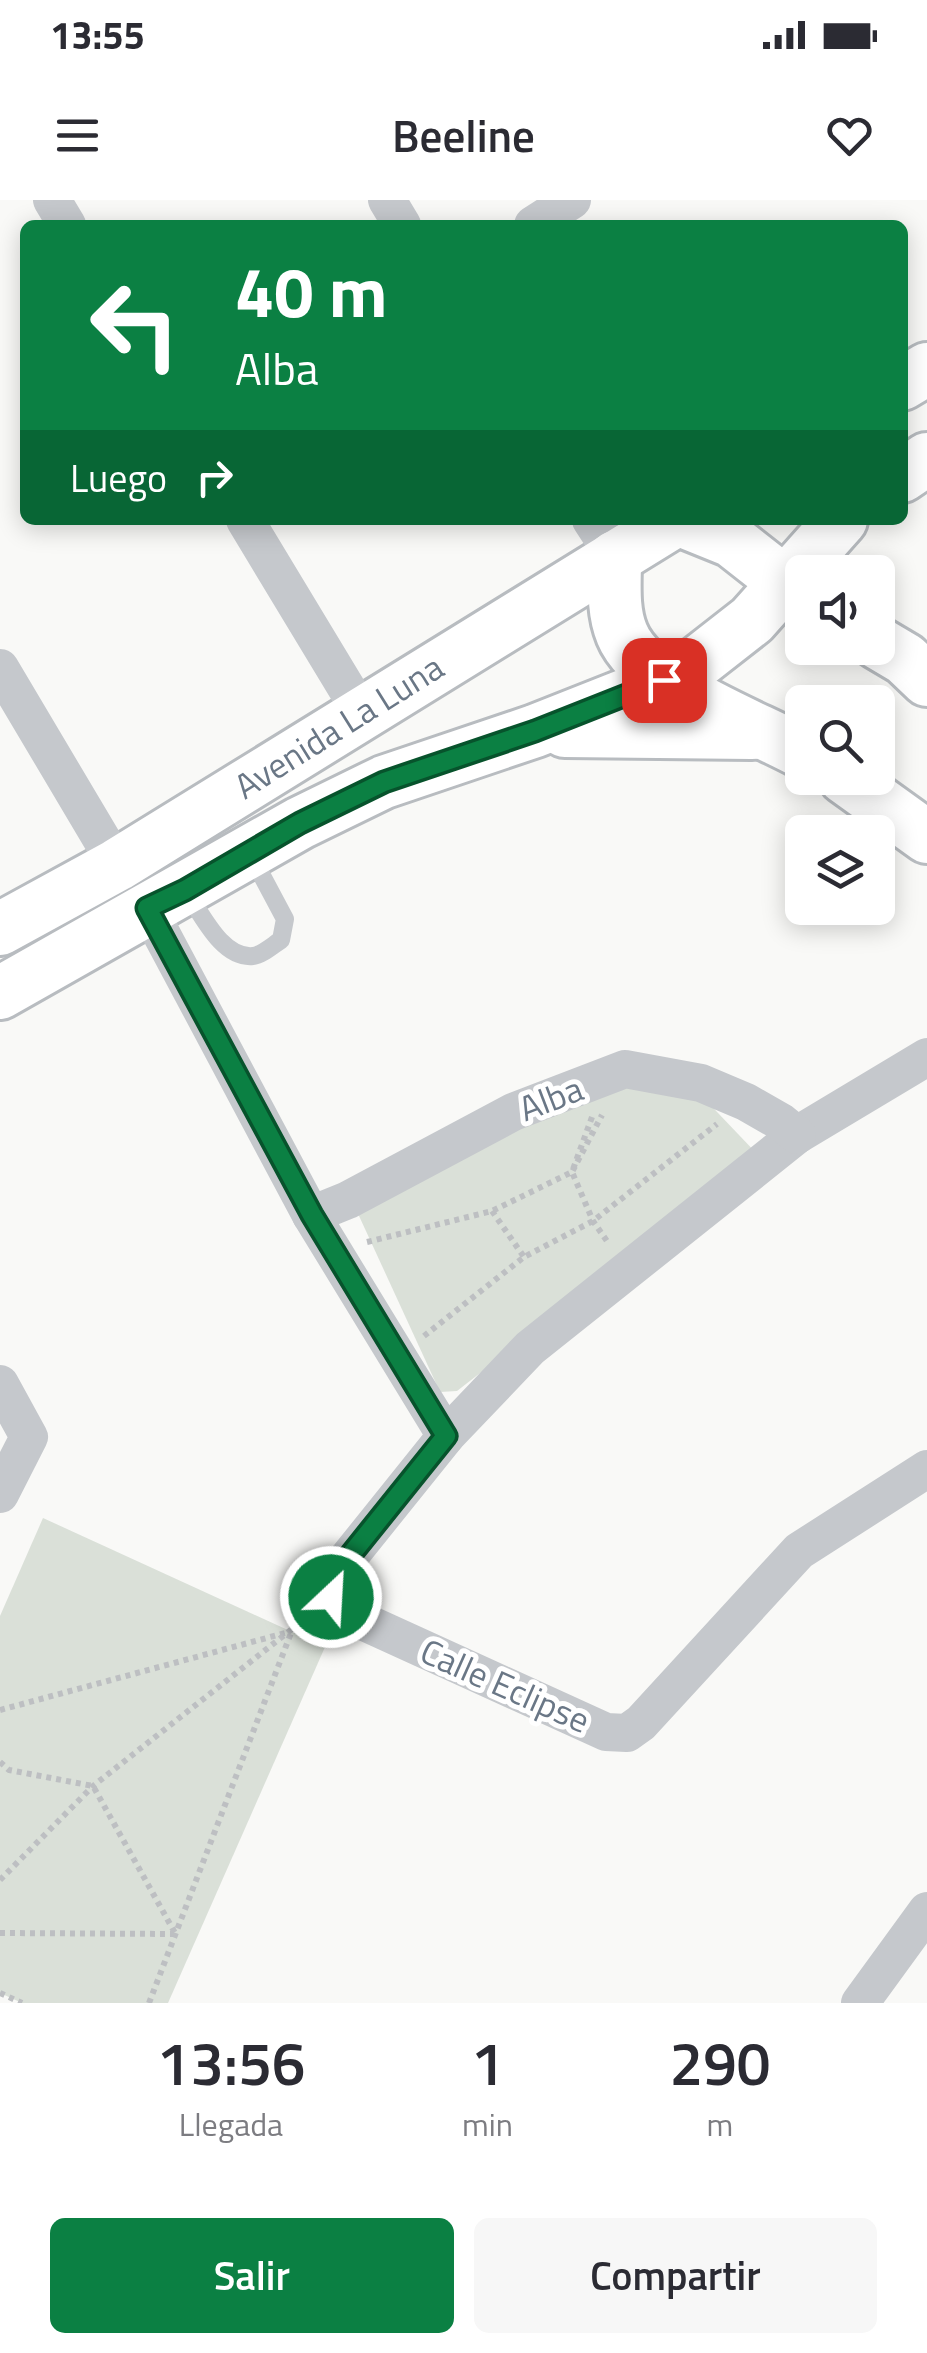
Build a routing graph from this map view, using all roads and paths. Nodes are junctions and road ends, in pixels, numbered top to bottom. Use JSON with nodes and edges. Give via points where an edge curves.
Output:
{"nodes":[{"id":1,"x":572,"y":200,"type":"edge"},
{"id":2,"x":542,"y":220,"type":"edge"},
{"id":3,"x":248,"y":525,"type":"edge"},
{"id":4,"x":657,"y":525,"type":"edge"},
{"id":5,"x":691,"y":525,"type":"edge"},
{"id":6,"x":603,"y":538,"type":"edge"},
{"id":7,"x":799,"y":555,"type":"edge"},
{"id":8,"x":785,"y":589,"type":"edge"},
{"id":9,"x":895,"y":654,"type":"edge"},
{"id":10,"x":0,"y":668,"type":"edge"},
{"id":11,"x":664,"y":680,"type":"junction"},
{"id":12,"x":927,"y":680,"type":"edge"},
{"id":13,"x":361,"y":712,"type":"junction"},
{"id":14,"x":535,"y":731,"type":"junction"},
{"id":15,"x":785,"y":742,"type":"edge"},
{"id":16,"x":785,"y":743,"type":"edge"},
{"id":17,"x":869,"y":795,"type":"edge"},
{"id":18,"x":927,"y":837,"type":"edge"},
{"id":19,"x":249,"y":852,"type":"junction"},
{"id":20,"x":117,"y":865,"type":"junction"},
{"id":21,"x":166,"y":899,"type":"junction"},
{"id":22,"x":0,"y":930,"type":"edge"},
{"id":23,"x":0,"y":992,"type":"edge"},
{"id":24,"x":927,"y":1057,"type":"edge"},
{"id":25,"x":616,"y":1073,"type":"junction"},
{"id":26,"x":746,"y":1102,"type":"junction"},
{"id":27,"x":797,"y":1135,"type":"junction"},
{"id":28,"x":572,"y":1172,"type":"junction"},
{"id":29,"x":348,"y":1200,"type":"junction"},
{"id":30,"x":492,"y":1211,"type":"junction"},
{"id":31,"x":312,"y":1215,"type":"junction"},
{"id":32,"x":593,"y":1222,"type":"junction"},
{"id":33,"x":367,"y":1242,"type":"junction"},
{"id":34,"x":524,"y":1258,"type":"junction"},
{"id":35,"x":376,"y":1259,"type":"dead end"},
{"id":36,"x":627,"y":1270,"type":"junction"},
{"id":37,"x":416,"y":1343,"type":"dead end"},
{"id":38,"x":0,"y":1384,"type":"edge"},
{"id":39,"x":446,"y":1436,"type":"junction"},
{"id":40,"x":927,"y":1469,"type":"edge"},
{"id":41,"x":0,"y":1494,"type":"edge"},
{"id":42,"x":291,"y":1632,"type":"junction"},
{"id":43,"x":0,"y":1710,"type":"edge"},
{"id":44,"x":0,"y":1762,"type":"edge"},
{"id":45,"x":93,"y":1786,"type":"junction"},
{"id":46,"x":0,"y":1880,"type":"edge"},
{"id":47,"x":927,"y":1911,"type":"edge"},
{"id":48,"x":0,"y":1933,"type":"edge"},
{"id":49,"x":175,"y":1934,"type":"junction"},
{"id":50,"x":0,"y":1994,"type":"edge"},
{"id":51,"x":22,"y":2003,"type":"edge"},
{"id":52,"x":149,"y":2003,"type":"edge"},
{"id":53,"x":860,"y":2003,"type":"edge"}],
"edges":[{"from":1,"to":2,"type":"street"},
{"from":3,"to":13,"type":"street"},
{"from":4,"to":6,"type":"main road","name":"Avenida La Luna"},
{"from":5,"to":7,"type":"main road"},
{"from":6,"to":11,"type":"main road","via":[[622,635],[636,658]]},
{"from":6,"to":13,"type":"main road","name":"Avenida La Luna"},
{"from":8,"to":11,"type":"main road","name":"Avenida La Luna","via":[[712,654]]},
{"from":9,"to":12,"type":"main road"},
{"from":10,"to":20,"type":"street"},
{"from":11,"to":14,"type":"main road","name":"Avenida La Luna"},
{"from":11,"to":15,"type":"main road"},
{"from":13,"to":20,"type":"main road","name":"Avenida La Luna"},
{"from":14,"to":16,"type":"main road"},
{"from":14,"to":19,"type":"main road","name":"Avenida La Luna","via":[[384,782]]},
{"from":17,"to":18,"type":"main road"},
{"from":19,"to":21,"type":"main road","name":"Avenida La Luna"},
{"from":19,"to":21,"type":"lane","via":[[286,919],[281,940],[255,956],[233,953]]},
{"from":20,"to":22,"type":"main road","name":"Avenida La Luna"},
{"from":21,"to":23,"type":"main road","name":"Avenida La Luna"},
{"from":21,"to":31,"type":"street"},
{"from":24,"to":27,"type":"street","name":"Calle Eclipse"},
{"from":25,"to":26,"type":"street","name":"Alba","via":[[702,1083]]},
{"from":25,"to":28,"type":"path"},
{"from":25,"to":28,"type":"path"},
{"from":25,"to":29,"type":"street","name":"Alba","via":[[513,1112]]},
{"from":26,"to":27,"type":"street","name":"Alba"},
{"from":26,"to":32,"type":"path"},
{"from":27,"to":36,"type":"street","name":"Calle Eclipse"},
{"from":28,"to":30,"type":"path"},
{"from":28,"to":32,"type":"path"},
{"from":29,"to":31,"type":"street","name":"Alba"},
{"from":29,"to":33,"type":"path"},
{"from":30,"to":33,"type":"path"},
{"from":30,"to":34,"type":"path"},
{"from":31,"to":39,"type":"street"},
{"from":32,"to":34,"type":"path"},
{"from":32,"to":36,"type":"path"},
{"from":33,"to":35,"type":"path"},
{"from":34,"to":37,"type":"path"},
{"from":36,"to":39,"type":"street","name":"Calle Eclipse","via":[[530,1348]]},
{"from":38,"to":41,"type":"street","via":[[29,1437]]},
{"from":39,"to":40,"type":"street","name":"Calle Eclipse","via":[[332,1578],[338,1610],[606,1732],[628,1732],[640,1723],[799,1550]]},
{"from":42,"to":43,"type":"path"},
{"from":42,"to":45,"type":"path"},
{"from":42,"to":49,"type":"path"},
{"from":42,"to":52,"type":"path"},
{"from":44,"to":45,"type":"path","via":[[9,1770]]},
{"from":45,"to":46,"type":"path"},
{"from":45,"to":49,"type":"path"},
{"from":47,"to":53,"type":"street"},
{"from":48,"to":49,"type":"path"},
{"from":49,"to":52,"type":"path"},
{"from":50,"to":51,"type":"path"}]}
